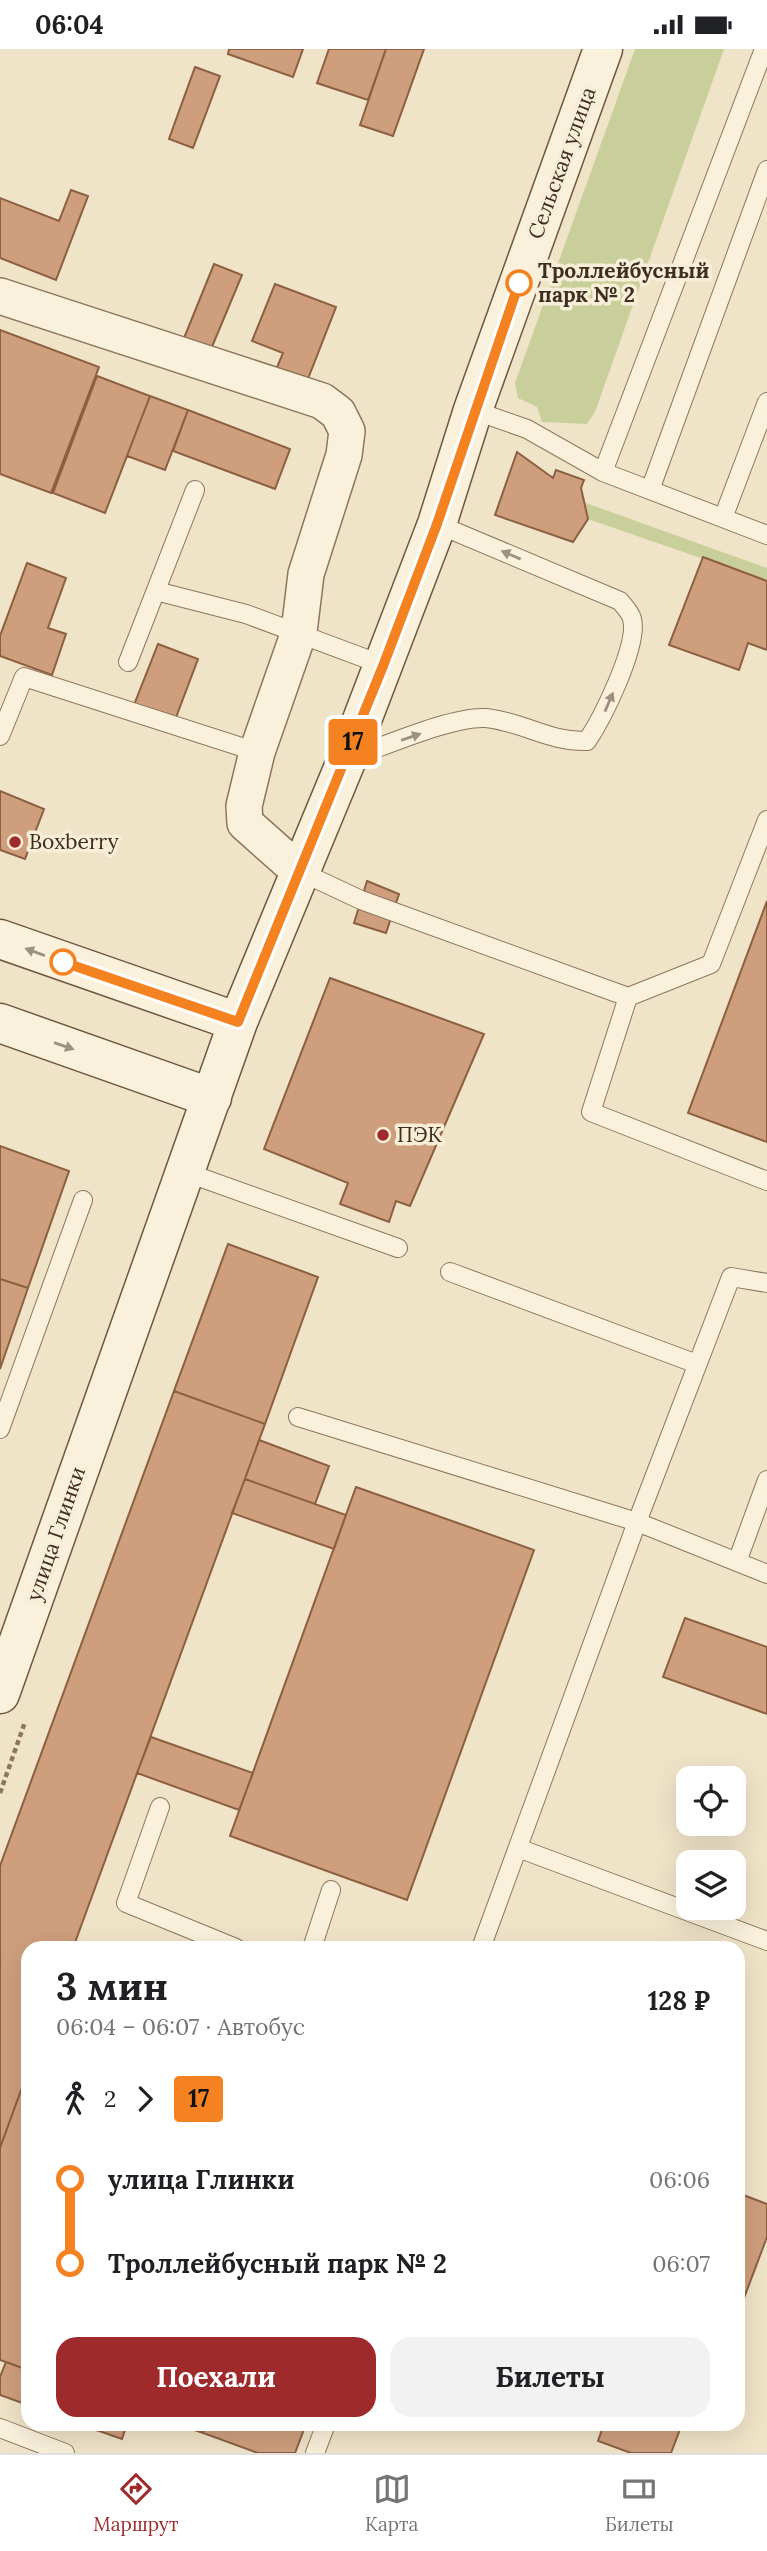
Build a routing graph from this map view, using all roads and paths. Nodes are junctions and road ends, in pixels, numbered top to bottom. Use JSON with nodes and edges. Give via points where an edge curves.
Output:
{"nodes":[{"id":1,"x":603,"y":49,"type":"edge"},
{"id":2,"x":764,"y":49,"type":"edge"},
{"id":3,"x":767,"y":170,"type":"edge"},
{"id":4,"x":0,"y":296,"type":"edge"},
{"id":5,"x":767,"y":403,"type":"edge"},
{"id":6,"x":473,"y":410,"type":"junction"},
{"id":7,"x":603,"y":472,"type":"junction"},
{"id":8,"x":195,"y":490,"type":"dead end"},
{"id":9,"x":650,"y":490,"type":"junction"},
{"id":10,"x":723,"y":518,"type":"junction"},
{"id":11,"x":437,"y":524,"type":"junction"},
{"id":12,"x":767,"y":535,"type":"edge"},
{"id":13,"x":156,"y":591,"type":"junction"},
{"id":14,"x":299,"y":632,"type":"junction"},
{"id":15,"x":128,"y":662,"type":"dead end"},
{"id":16,"x":383,"y":666,"type":"junction"},
{"id":17,"x":0,"y":736,"type":"edge"},
{"id":18,"x":257,"y":753,"type":"junction"},
{"id":19,"x":347,"y":759,"type":"junction"},
{"id":20,"x":767,"y":820,"type":"edge"},
{"id":21,"x":299,"y":871,"type":"junction"},
{"id":22,"x":0,"y":939,"type":"edge"},
{"id":23,"x":628,"y":997,"type":"junction"},
{"id":24,"x":238,"y":1022,"type":"junction"},
{"id":25,"x":0,"y":1023,"type":"edge"},
{"id":26,"x":212,"y":1098,"type":"junction"},
{"id":27,"x":185,"y":1171,"type":"junction"},
{"id":28,"x":767,"y":1181,"type":"edge"},
{"id":29,"x":83,"y":1200,"type":"dead end"},
{"id":30,"x":398,"y":1248,"type":"dead end"},
{"id":31,"x":450,"y":1272,"type":"dead end"},
{"id":32,"x":767,"y":1283,"type":"edge"},
{"id":33,"x":697,"y":1364,"type":"junction"},
{"id":34,"x":298,"y":1417,"type":"dead end"},
{"id":35,"x":0,"y":1429,"type":"edge"},
{"id":36,"x":767,"y":1480,"type":"edge"},
{"id":37,"x":637,"y":1522,"type":"junction"},
{"id":38,"x":737,"y":1562,"type":"junction"},
{"id":39,"x":767,"y":1574,"type":"edge"},
{"id":40,"x":0,"y":1693,"type":"edge"},
{"id":41,"x":160,"y":1807,"type":"dead end"},
{"id":42,"x":518,"y":1848,"type":"junction"},
{"id":43,"x":331,"y":1890,"type":"dead end"},
{"id":44,"x":209,"y":1941,"type":"edge"},
{"id":45,"x":314,"y":1941,"type":"edge"},
{"id":46,"x":484,"y":1941,"type":"edge"},
{"id":47,"x":767,"y":1941,"type":"edge"},
{"id":48,"x":0,"y":2428,"type":"edge"},
{"id":49,"x":323,"y":2431,"type":"edge"},
{"id":50,"x":65,"y":2453,"type":"edge"},
{"id":51,"x":315,"y":2453,"type":"edge"}],
"edges":[{"from":1,"to":6,"type":"main road","name":"Сельская улица"},
{"from":2,"to":7,"type":"lane"},
{"from":3,"to":9,"type":"lane"},
{"from":4,"to":14,"type":"street","via":[[322,401],[338,413],[347,431],[344,455],[306,574]]},
{"from":5,"to":10,"type":"lane"},
{"from":6,"to":7,"type":"lane","via":[[527,429]]},
{"from":6,"to":11,"type":"main road","name":"Сельская улица"},
{"from":7,"to":9,"type":"lane"},
{"from":8,"to":13,"type":"lane"},
{"from":9,"to":10,"type":"lane"},
{"from":10,"to":12,"type":"lane"},
{"from":11,"to":16,"type":"main road","name":"Сельская улица"},
{"from":19,"to":11,"type":"lane","one_way":true,"via":[[442,726],[484,718],[562,742],[587,741],[613,693],[632,638],[632,618],[620,601]]},
{"from":13,"to":14,"type":"lane"},
{"from":13,"to":15,"type":"lane"},
{"from":14,"to":16,"type":"lane"},
{"from":14,"to":18,"type":"street"},
{"from":16,"to":19,"type":"main road","name":"Сельская улица"},
{"from":17,"to":18,"type":"lane","via":[[24,677]]},
{"from":18,"to":21,"type":"street","via":[[244,806],[245,823]]},
{"from":19,"to":21,"type":"main road","name":"Сельская улица"},
{"from":20,"to":23,"type":"lane","via":[[711,964]]},
{"from":21,"to":23,"type":"lane","via":[[361,900]]},
{"from":21,"to":24,"type":"main road","name":"Сельская улица"},
{"from":24,"to":22,"type":"main road","one_way":true},
{"from":23,"to":28,"type":"lane","via":[[591,1112]]},
{"from":24,"to":26,"type":"main road","name":"улица Глинки"},
{"from":25,"to":26,"type":"main road","one_way":true},
{"from":26,"to":27,"type":"main road","name":"улица Глинки"},
{"from":27,"to":30,"type":"lane"},
{"from":27,"to":40,"type":"main road","name":"улица Глинки"},
{"from":29,"to":35,"type":"lane"},
{"from":31,"to":33,"type":"lane"},
{"from":32,"to":33,"type":"lane","via":[[731,1277]]},
{"from":33,"to":37,"type":"lane"},
{"from":34,"to":37,"type":"lane"},
{"from":36,"to":38,"type":"lane"},
{"from":37,"to":38,"type":"lane"},
{"from":37,"to":42,"type":"lane"},
{"from":38,"to":39,"type":"lane"},
{"from":41,"to":44,"type":"lane","via":[[126,1903]]},
{"from":42,"to":46,"type":"lane"},
{"from":42,"to":47,"type":"lane"},
{"from":43,"to":45,"type":"lane"},
{"from":48,"to":50,"type":"lane"},
{"from":49,"to":51,"type":"lane"}]}
